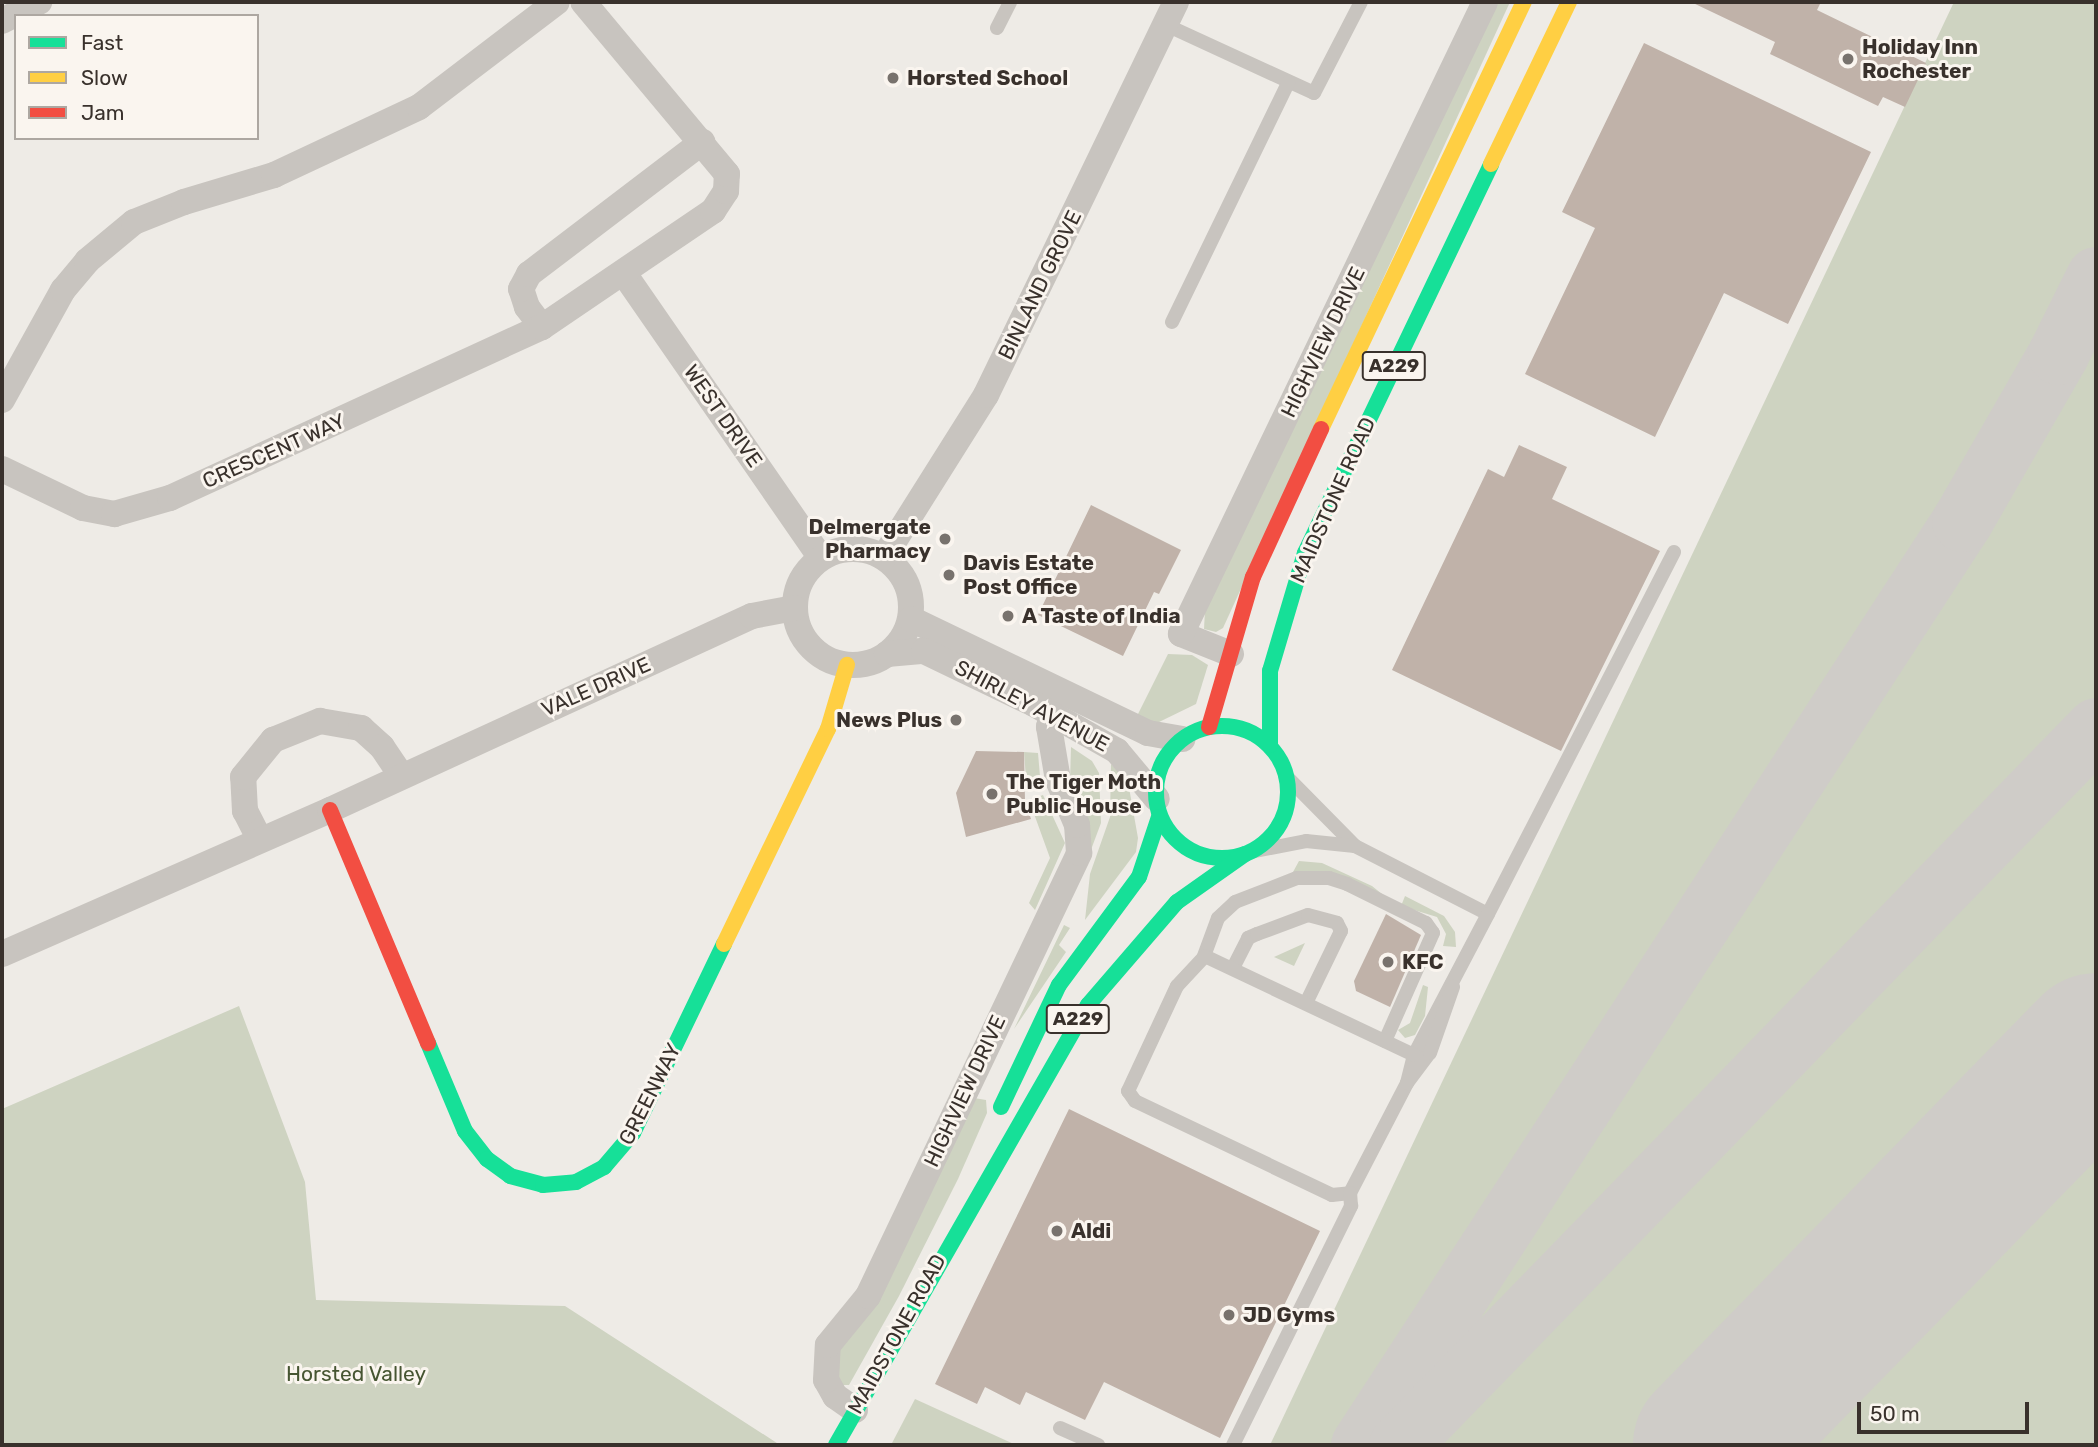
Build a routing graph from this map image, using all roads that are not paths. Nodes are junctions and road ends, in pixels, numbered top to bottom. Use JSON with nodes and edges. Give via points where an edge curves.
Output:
{"nodes":[{"id":1,"x":39,"y":2,"type":"edge"},
{"id":2,"x":557,"y":2,"type":"edge"},
{"id":3,"x":583,"y":2,"type":"edge"},
{"id":4,"x":1010,"y":2,"type":"edge"},
{"id":5,"x":1361,"y":2,"type":"edge"},
{"id":6,"x":1485,"y":2,"type":"edge"},
{"id":7,"x":1524,"y":2,"type":"edge"},
{"id":8,"x":1569,"y":2,"type":"edge"},
{"id":9,"x":1170,"y":13,"type":"edge"},
{"id":10,"x":16,"y":14,"type":"edge"},
{"id":11,"x":998,"y":28,"type":"dead end"},
{"id":12,"x":1288,"y":83,"type":"junction"},
{"id":13,"x":702,"y":142,"type":"junction"},
{"id":14,"x":625,"y":275,"type":"junction"},
{"id":15,"x":1172,"y":322,"type":"dead end"},
{"id":16,"x":542,"y":327,"type":"junction"},
{"id":17,"x":2,"y":400,"type":"edge"},
{"id":18,"x":2,"y":469,"type":"edge"},
{"id":19,"x":1674,"y":552,"type":"dead end"},
{"id":20,"x":884,"y":557,"type":"junction"},
{"id":21,"x":821,"y":558,"type":"junction"},
{"id":22,"x":794,"y":608,"type":"junction"},
{"id":23,"x":911,"y":620,"type":"junction"},
{"id":24,"x":887,"y":654,"type":"junction"},
{"id":25,"x":1231,"y":654,"type":"junction"},
{"id":26,"x":847,"y":666,"type":"junction"},
{"id":27,"x":1063,"y":719,"type":"junction"},
{"id":28,"x":1209,"y":727,"type":"junction"},
{"id":29,"x":1182,"y":739,"type":"junction"},
{"id":30,"x":1270,"y":745,"type":"junction"},
{"id":31,"x":401,"y":775,"type":"junction"},
{"id":32,"x":1285,"y":775,"type":"junction"},
{"id":33,"x":1158,"y":808,"type":"junction"},
{"id":34,"x":330,"y":810,"type":"junction"},
{"id":35,"x":260,"y":840,"type":"junction"},
{"id":36,"x":1355,"y":846,"type":"junction"},
{"id":37,"x":1247,"y":853,"type":"junction"},
{"id":38,"x":1488,"y":914,"type":"junction"},
{"id":39,"x":2,"y":954,"type":"edge"},
{"id":40,"x":1204,"y":956,"type":"junction"},
{"id":41,"x":1233,"y":968,"type":"junction"},
{"id":42,"x":1453,"y":987,"type":"junction"},
{"id":43,"x":1306,"y":1003,"type":"junction"},
{"id":44,"x":1385,"y":1041,"type":"junction"},
{"id":45,"x":1414,"y":1055,"type":"junction"},
{"id":46,"x":1407,"y":1083,"type":"junction"},
{"id":47,"x":995,"y":1122,"type":"dead end"},
{"id":48,"x":977,"y":1163,"type":"dead end"},
{"id":49,"x":1350,"y":1194,"type":"junction"},
{"id":50,"x":959,"y":1223,"type":"junction"},
{"id":51,"x":855,"y":1410,"type":"junction"},
{"id":52,"x":1060,"y":1428,"type":"dead end"},
{"id":53,"x":836,"y":1445,"type":"edge"},
{"id":54,"x":1098,"y":1445,"type":"edge"},
{"id":55,"x":1233,"y":1445,"type":"edge"}],
"edges":[{"from":1,"to":10,"type":"street"},
{"from":2,"to":17,"type":"street","via":[[419,107],[274,175],[134,222],[87,261],[63,290]]},
{"from":3,"to":13,"type":"street","name":"CRESCENT WAY"},
{"from":4,"to":11,"type":"lane"},
{"from":5,"to":12,"type":"lane","via":[[1314,93]]},
{"from":6,"to":25,"type":"street","name":"HIGHVIEW DRIVE","via":[[1181,634]]},
{"from":7,"to":25,"type":"main road","name":"MAIDSTONE ROAD","number":"A229","via":[[1270,535]]},
{"from":8,"to":30,"type":"main road","name":"MAIDSTONE ROAD","number":"A229","via":[[1305,553],[1270,671]]},
{"from":9,"to":12,"type":"lane"},
{"from":9,"to":20,"type":"street","name":"BINLAND GROVE","via":[[981,403]]},
{"from":12,"to":15,"type":"lane"},
{"from":13,"to":14,"type":"street","name":"CRESCENT WAY","via":[[727,174],[726,191],[713,211]]},
{"from":13,"to":16,"type":"street","via":[[529,274],[521,289]]},
{"from":14,"to":16,"type":"street","name":"CRESCENT WAY"},
{"from":14,"to":21,"type":"street","name":"WEST DRIVE"},
{"from":16,"to":18,"type":"street","name":"CRESCENT WAY","via":[[139,509],[114,514],[83,508]]},
{"from":19,"to":38,"type":"lane"},
{"from":20,"to":21,"type":"street","via":[[859,549]]},
{"from":20,"to":23,"type":"street","via":[[907,584]]},
{"from":21,"to":22,"type":"street","via":[[804,574]]},
{"from":22,"to":26,"type":"street","via":[[810,647]]},
{"from":22,"to":31,"type":"street","name":"VALE DRIVE","via":[[752,616]]},
{"from":23,"to":24,"type":"street","via":[[901,641]]},
{"from":23,"to":29,"type":"street","name":"SHIRLEY AVENUE","via":[[1148,733]]},
{"from":24,"to":26,"type":"street","name":"SHIRLEY AVENUE"},
{"from":24,"to":27,"type":"street","name":"SHIRLEY AVENUE","via":[[924,651]]},
{"from":25,"to":28,"type":"main road","name":"MAIDSTONE ROAD","number":"A229"},
{"from":26,"to":34,"type":"main road","name":"GREENWAY","via":[[828,729],[633,1133],[604,1167],[576,1182],[543,1185],[510,1176],[487,1159],[465,1131]]},
{"from":27,"to":33,"type":"street","name":"SHIRLEY AVENUE","via":[[1121,755]]},
{"from":27,"to":51,"type":"street","name":"HIGHVIEW DRIVE","via":[[1056,752],[1058,780],[1079,830],[1079,853],[868,1296],[828,1345],[826,1380],[838,1400]]},
{"from":28,"to":29,"type":"main road"},
{"from":28,"to":30,"type":"main road","via":[[1236,726]]},
{"from":29,"to":33,"type":"main road","number":"A229","via":[[1161,768]]},
{"from":30,"to":32,"type":"main road","number":"A229"},
{"from":31,"to":34,"type":"street","name":"VALE DRIVE"},
{"from":31,"to":35,"type":"street","via":[[382,747],[361,728],[320,721],[273,740],[243,777],[244,811]]},
{"from":32,"to":36,"type":"lane"},
{"from":32,"to":37,"type":"main road","number":"A229","via":[[1288,793],[1283,817],[1270,836]]},
{"from":33,"to":37,"type":"main road","via":[[1170,834],[1191,851],[1215,858]]},
{"from":33,"to":47,"type":"main road","number":"A229","via":[[1139,877],[1059,985]]},
{"from":34,"to":35,"type":"street","name":"VALE DRIVE"},
{"from":35,"to":39,"type":"street","name":"VALE DRIVE"},
{"from":36,"to":37,"type":"lane","via":[[1306,841]]},
{"from":36,"to":38,"type":"lane"},
{"from":37,"to":50,"type":"main road","name":"MAIDSTONE ROAD","number":"A229","via":[[1177,902],[1102,986],[1054,1059],[979,1202]]},
{"from":38,"to":42,"type":"lane"},
{"from":40,"to":41,"type":"lane"},
{"from":40,"to":44,"type":"lane","via":[[1218,918],[1235,902],[1297,878],[1329,877],[1348,884],[1426,923],[1433,933]]},
{"from":40,"to":49,"type":"lane","via":[[1171,998],[1129,1088],[1130,1098],[1332,1195]]},
{"from":41,"to":43,"type":"lane"},
{"from":41,"to":43,"type":"lane","via":[[1249,938],[1308,915],[1337,923],[1340,934]]},
{"from":42,"to":45,"type":"lane","via":[[1429,1021]]},
{"from":42,"to":46,"type":"lane","via":[[1441,1030]]},
{"from":43,"to":44,"type":"lane"},
{"from":44,"to":45,"type":"lane"},
{"from":45,"to":46,"type":"lane"},
{"from":46,"to":49,"type":"lane"},
{"from":48,"to":50,"type":"main road","name":"MAIDSTONE ROAD","number":"A229","via":[[963,1194]]},
{"from":49,"to":55,"type":"lane","via":[[1352,1204]]},
{"from":50,"to":51,"type":"main road","name":"MAIDSTONE ROAD","number":"A229"},
{"from":51,"to":53,"type":"main road","name":"MAIDSTONE ROAD","number":"A229"},
{"from":52,"to":54,"type":"lane"}]}
